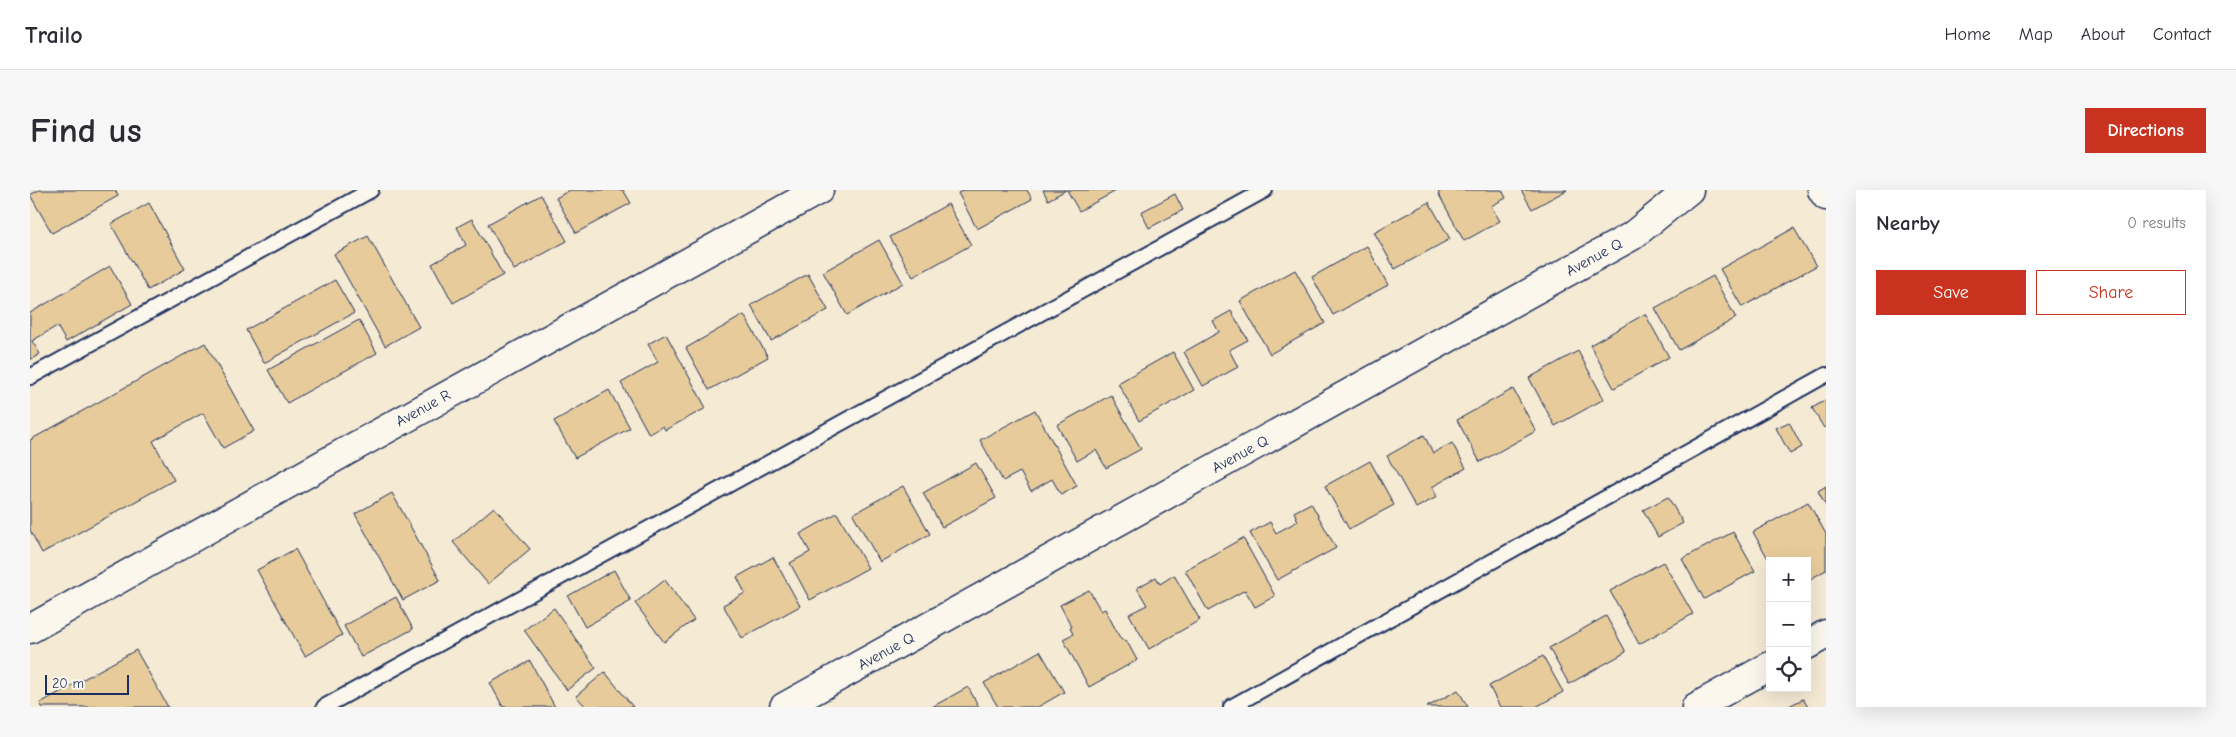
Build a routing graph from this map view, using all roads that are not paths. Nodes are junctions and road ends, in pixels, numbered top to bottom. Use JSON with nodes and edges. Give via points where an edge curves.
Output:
{"nodes":[{"id":1,"x":372,"y":190,"type":"edge"},
{"id":2,"x":819,"y":190,"type":"edge"},
{"id":3,"x":1265,"y":190,"type":"edge"},
{"id":4,"x":1689,"y":190,"type":"edge"},
{"id":5,"x":1822,"y":190,"type":"edge"},
{"id":6,"x":1826,"y":196,"type":"edge"},
{"id":7,"x":1826,"y":375,"type":"edge"},
{"id":8,"x":30,"y":378,"type":"edge"},
{"id":9,"x":30,"y":630,"type":"edge"},
{"id":10,"x":1826,"y":634,"type":"edge"},
{"id":11,"x":1811,"y":643,"type":"edge"},
{"id":12,"x":1766,"y":668,"type":"edge"},
{"id":13,"x":324,"y":707,"type":"edge"},
{"id":14,"x":784,"y":707,"type":"edge"},
{"id":15,"x":1231,"y":707,"type":"edge"},
{"id":16,"x":1696,"y":707,"type":"edge"}],
"edges":[{"from":1,"to":8,"type":"lane"},
{"from":2,"to":9,"type":"street","name":"Avenue R"},
{"from":3,"to":13,"type":"lane"},
{"from":4,"to":14,"type":"street","name":"Avenue Q","via":[[1632,236]]},
{"from":5,"to":6,"type":"street"},
{"from":7,"to":15,"type":"lane"},
{"from":10,"to":11,"type":"street"},
{"from":12,"to":16,"type":"street"}]}
